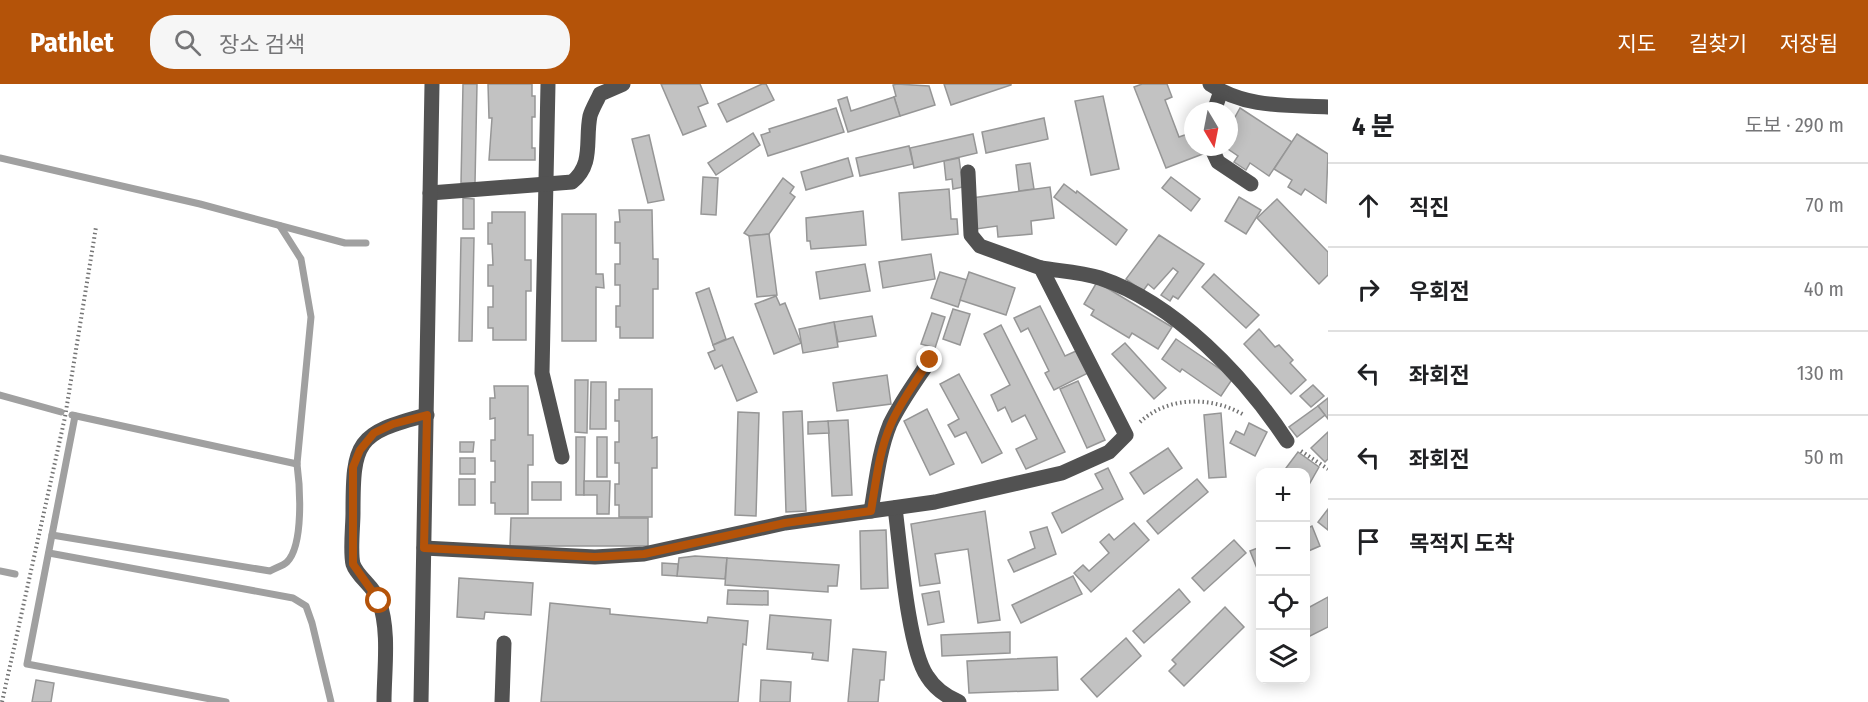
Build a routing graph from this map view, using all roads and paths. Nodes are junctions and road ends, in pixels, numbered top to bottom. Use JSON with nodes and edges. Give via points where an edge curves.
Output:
{"nodes":[{"id":1,"x":432,"y":84,"type":"edge"},
{"id":2,"x":548,"y":84,"type":"edge"},
{"id":3,"x":623,"y":84,"type":"edge"},
{"id":4,"x":1215,"y":88,"type":"edge"},
{"id":5,"x":1328,"y":107,"type":"edge"},
{"id":6,"x":1215,"y":156,"type":"edge"},
{"id":7,"x":968,"y":172,"type":"dead end"},
{"id":8,"x":1251,"y":184,"type":"dead end"},
{"id":9,"x":546,"y":186,"type":"junction"},
{"id":10,"x":430,"y":193,"type":"junction"},
{"id":11,"x":96,"y":227,"type":"dead end"},
{"id":12,"x":1041,"y":268,"type":"junction"},
{"id":13,"x":930,"y":360,"type":"dead end"},
{"id":14,"x":427,"y":415,"type":"junction"},
{"id":15,"x":1251,"y":420,"type":"dead end"},
{"id":16,"x":1126,"y":435,"type":"junction"},
{"id":17,"x":1287,"y":441,"type":"joint"},
{"id":18,"x":562,"y":457,"type":"dead end"},
{"id":19,"x":1328,"y":469,"type":"edge"},
{"id":20,"x":895,"y":507,"type":"junction"},
{"id":21,"x":871,"y":511,"type":"junction"},
{"id":22,"x":424,"y":548,"type":"junction"},
{"id":23,"x":504,"y":643,"type":"dead end"},
{"id":24,"x":2,"y":702,"type":"edge"},
{"id":25,"x":384,"y":702,"type":"edge"},
{"id":26,"x":421,"y":702,"type":"edge"},
{"id":27,"x":502,"y":702,"type":"edge"},
{"id":28,"x":958,"y":702,"type":"edge"}],
"edges":[{"from":1,"to":10,"type":"street"},
{"from":2,"to":9,"type":"street"},
{"from":3,"to":9,"type":"street","via":[[600,94],[590,115],[582,174],[572,182]]},
{"from":4,"to":5,"type":"street","via":[[1256,103]]},
{"from":6,"to":8,"type":"street","via":[[1218,162]]},
{"from":7,"to":12,"type":"street","via":[[971,235],[980,246]]},
{"from":9,"to":10,"type":"street"},
{"from":9,"to":18,"type":"street","via":[[542,373]]},
{"from":10,"to":14,"type":"street"},
{"from":11,"to":24,"type":"path","via":[[65,417]]},
{"from":12,"to":16,"type":"street"},
{"from":12,"to":17,"type":"street","via":[[1100,278],[1166,312],[1241,381]]},
{"from":13,"to":21,"type":"street","via":[[890,425]]},
{"from":14,"to":22,"type":"street"},
{"from":14,"to":25,"type":"street","via":[[374,433],[353,467],[353,564],[379,601],[384,632]]},
{"from":15,"to":16,"type":"path","via":[[1233,409],[1200,401],[1176,402],[1148,414]]},
{"from":16,"to":20,"type":"street","via":[[1108,452],[1062,473],[935,502]]},
{"from":17,"to":19,"type":"path"},
{"from":20,"to":21,"type":"street"},
{"from":20,"to":28,"type":"street","via":[[915,646],[926,675],[942,694]]},
{"from":21,"to":22,"type":"street","via":[[785,523],[644,554],[595,557]]},
{"from":22,"to":26,"type":"street"},
{"from":23,"to":27,"type":"street"}]}
